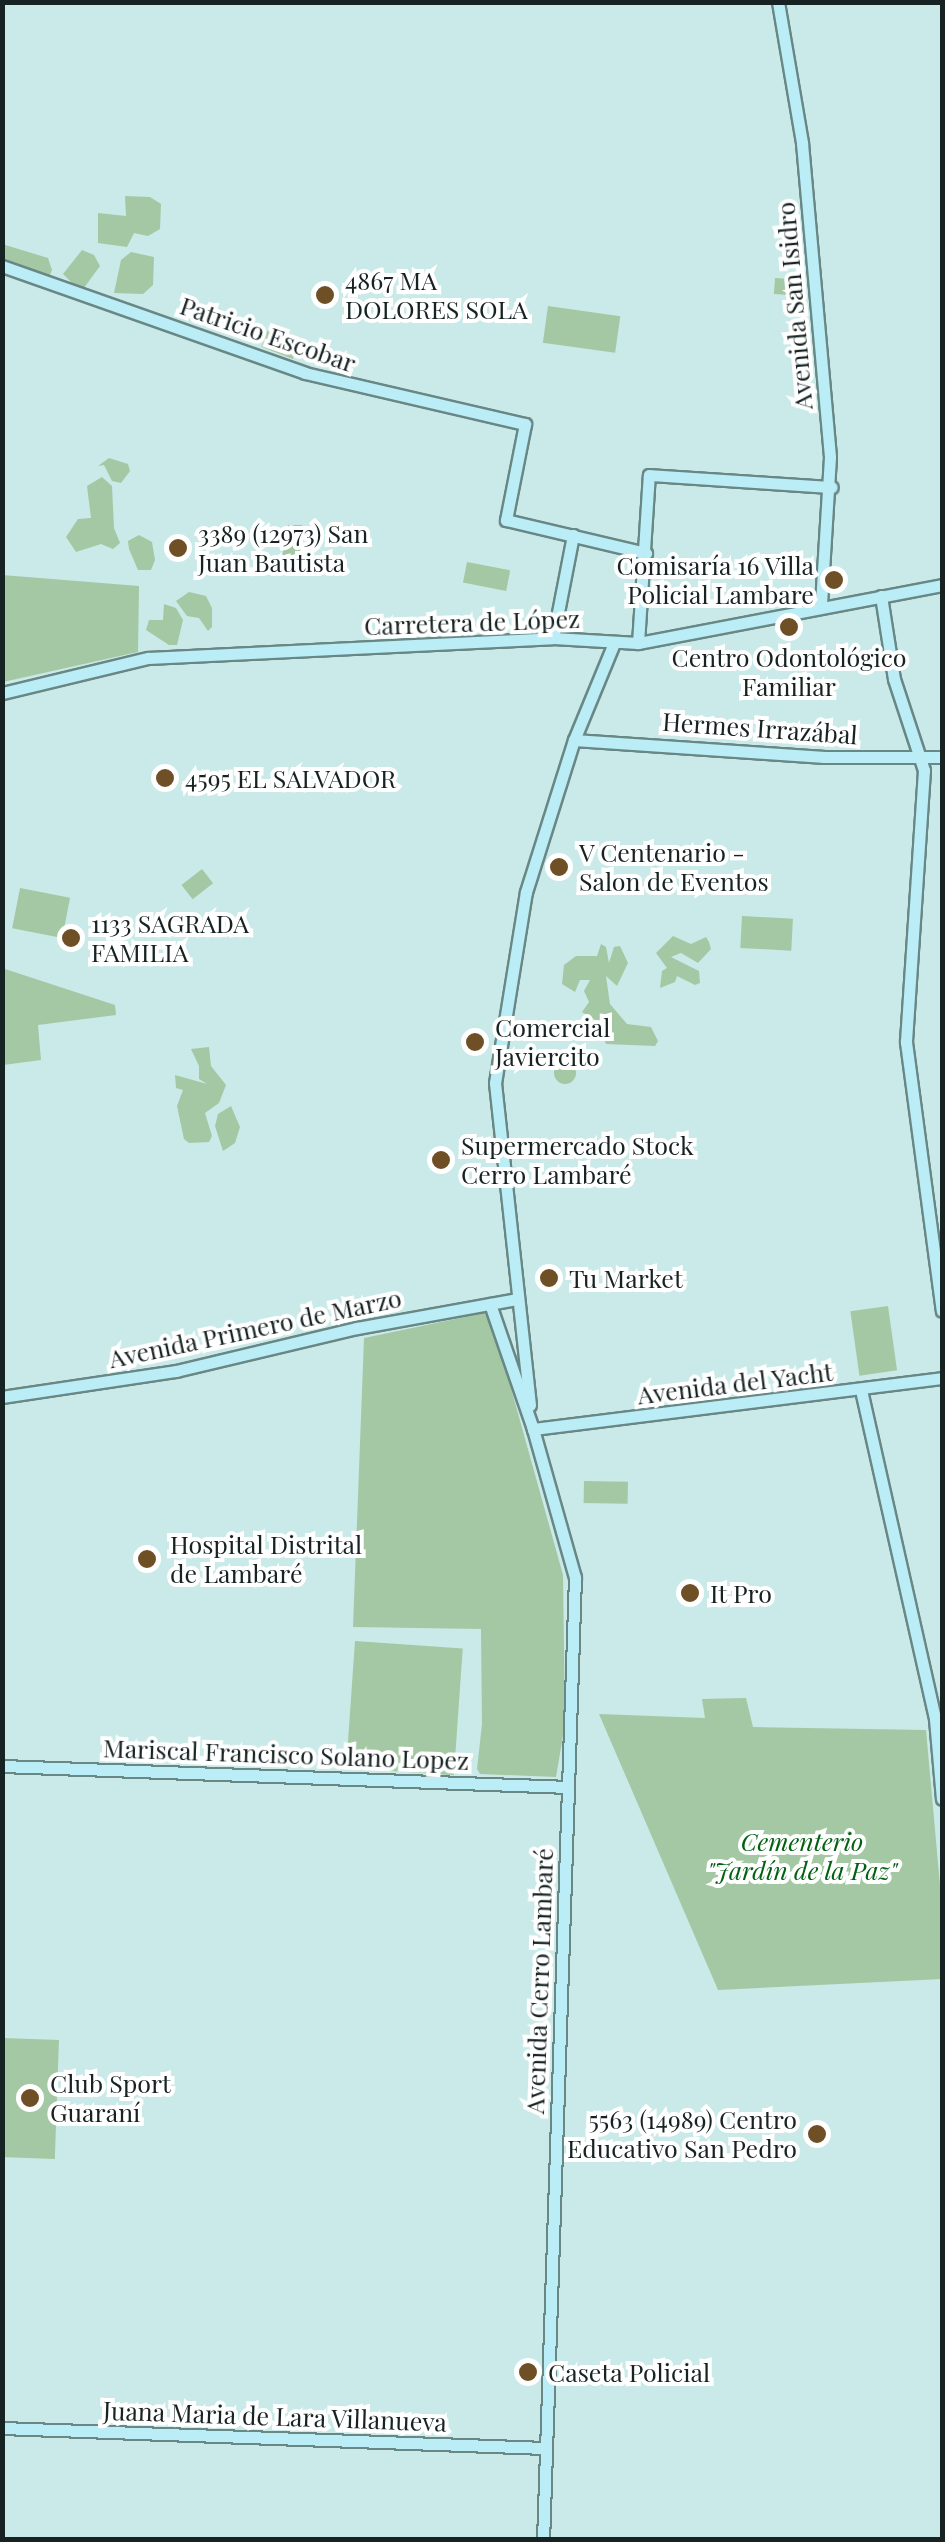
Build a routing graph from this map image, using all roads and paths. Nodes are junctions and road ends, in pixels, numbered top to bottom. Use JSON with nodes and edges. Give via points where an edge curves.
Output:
{"nodes":[{"id":1,"x":778,"y":2,"type":"edge"},
{"id":2,"x":2,"y":266,"type":"edge"},
{"id":3,"x":832,"y":487,"type":"junction"},
{"id":4,"x":572,"y":535,"type":"junction"},
{"id":5,"x":646,"y":553,"type":"junction"},
{"id":6,"x":942,"y":584,"type":"edge"},
{"id":7,"x":881,"y":596,"type":"junction"},
{"id":8,"x":821,"y":606,"type":"junction"},
{"id":9,"x":553,"y":638,"type":"junction"},
{"id":10,"x":614,"y":643,"type":"junction"},
{"id":11,"x":638,"y":643,"type":"junction"},
{"id":12,"x":2,"y":693,"type":"edge"},
{"id":13,"x":574,"y":740,"type":"junction"},
{"id":14,"x":942,"y":757,"type":"edge"},
{"id":15,"x":920,"y":758,"type":"junction"},
{"id":16,"x":516,"y":1299,"type":"junction"},
{"id":17,"x":490,"y":1304,"type":"junction"},
{"id":18,"x":942,"y":1310,"type":"edge"},
{"id":19,"x":942,"y":1378,"type":"edge"},
{"id":20,"x":861,"y":1390,"type":"junction"},
{"id":21,"x":2,"y":1397,"type":"edge"},
{"id":22,"x":533,"y":1429,"type":"junction"},
{"id":23,"x":939,"y":1720,"type":"edge"},
{"id":24,"x":2,"y":1766,"type":"edge"},
{"id":25,"x":568,"y":1786,"type":"junction"},
{"id":26,"x":942,"y":1799,"type":"edge"},
{"id":27,"x":2,"y":2428,"type":"edge"},
{"id":28,"x":546,"y":2448,"type":"junction"},
{"id":29,"x":543,"y":2540,"type":"edge"}],
"edges":[{"from":1,"to":3,"type":"street","name":"Avenida San Isidro","via":[[802,143]]},
{"from":2,"to":4,"type":"street","name":"Patricio Escobar","via":[[305,373],[525,424],[506,520]]},
{"from":3,"to":5,"type":"street","via":[[649,475]]},
{"from":3,"to":8,"type":"street","name":"Avenida San Isidro"},
{"from":4,"to":5,"type":"street"},
{"from":4,"to":9,"type":"street"},
{"from":5,"to":11,"type":"street"},
{"from":6,"to":7,"type":"street","name":"Carretera de López"},
{"from":7,"to":8,"type":"street","name":"Carretera de López"},
{"from":7,"to":15,"type":"street","via":[[894,679]]},
{"from":8,"to":11,"type":"street","name":"Carretera de López"},
{"from":9,"to":10,"type":"street","name":"Carretera de López"},
{"from":9,"to":12,"type":"street","name":"Carretera de López","via":[[148,658]]},
{"from":10,"to":11,"type":"street","name":"Carretera de López"},
{"from":10,"to":13,"type":"street","name":"Avenida Cerro Lambaré"},
{"from":13,"to":15,"type":"street","name":"Hermes Irrazábal"},
{"from":13,"to":16,"type":"street","name":"Avenida Cerro Lambaré","via":[[526,892],[496,1084]]},
{"from":14,"to":15,"type":"street","name":"Hermes Irrazábal"},
{"from":15,"to":18,"type":"street","via":[[906,1042]]},
{"from":16,"to":17,"type":"street","name":"Avenida Primero de Marzo"},
{"from":16,"to":22,"type":"street","name":"Avenida Cerro Lambaré"},
{"from":17,"to":21,"type":"street","name":"Avenida Primero de Marzo","via":[[176,1372]]},
{"from":17,"to":22,"type":"street","name":"Avenida Cerro Lambaré"},
{"from":19,"to":20,"type":"street","name":"Avenida del Yacht"},
{"from":20,"to":22,"type":"street","name":"Avenida del Yacht"},
{"from":20,"to":23,"type":"street"},
{"from":22,"to":25,"type":"street","name":"Avenida Cerro Lambaré","via":[[575,1577]]},
{"from":23,"to":26,"type":"street"},
{"from":24,"to":25,"type":"street","name":"Mariscal Francisco Solano Lopez"},
{"from":25,"to":28,"type":"street","name":"Avenida Cerro Lambaré"},
{"from":27,"to":28,"type":"street","name":"Juana Maria de Lara Villanueva"},
{"from":28,"to":29,"type":"street","name":"Avenida Cerro Lambaré"}]}
